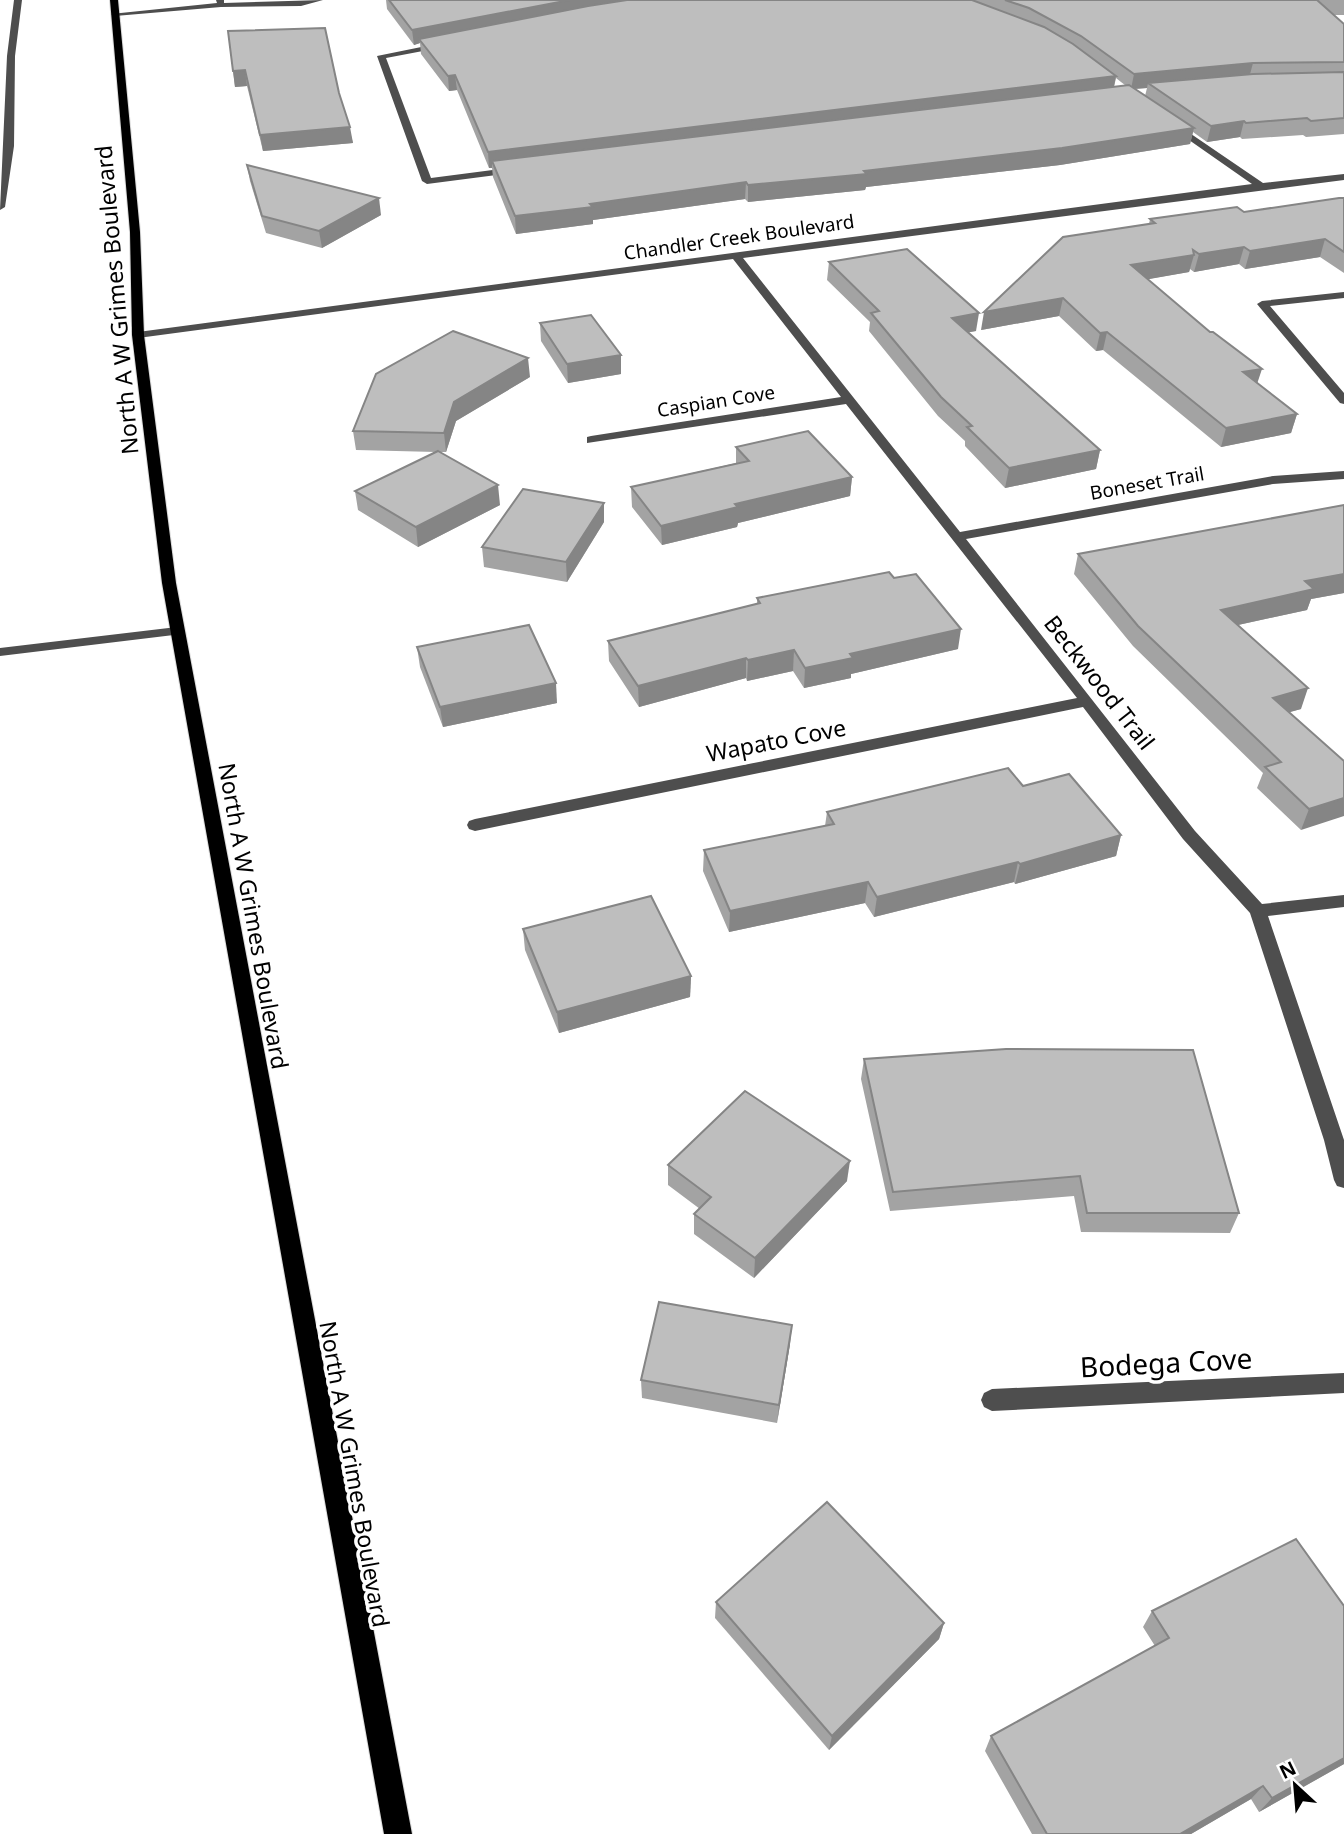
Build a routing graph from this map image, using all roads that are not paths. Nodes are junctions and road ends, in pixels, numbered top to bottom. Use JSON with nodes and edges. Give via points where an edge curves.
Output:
{"nodes":[{"id":1,"x":18,"y":0,"type":"edge"},
{"id":2,"x":114,"y":0,"type":"edge"},
{"id":3,"x":319,"y":0,"type":"edge"},
{"id":4,"x":221,"y":2,"type":"edge"},
{"id":5,"x":115,"y":13,"type":"junction"},
{"id":6,"x":445,"y":44,"type":"edge"},
{"id":7,"x":11,"y":56,"type":"junction"},
{"id":8,"x":0,"y":57,"type":"edge"},
{"id":9,"x":1164,"y":120,"type":"edge"},
{"id":10,"x":524,"y":169,"type":"edge"},
{"id":11,"x":1344,"y":177,"type":"edge"},
{"id":12,"x":1261,"y":186,"type":"junction"},
{"id":13,"x":0,"y":207,"type":"edge"},
{"id":14,"x":735,"y":255,"type":"junction"},
{"id":15,"x":1344,"y":295,"type":"edge"},
{"id":16,"x":138,"y":335,"type":"junction"},
{"id":17,"x":848,"y":400,"type":"junction"},
{"id":18,"x":1344,"y":400,"type":"edge"},
{"id":19,"x":591,"y":440,"type":"dead end"},
{"id":20,"x":1344,"y":475,"type":"edge"},
{"id":21,"x":958,"y":536,"type":"junction"},
{"id":22,"x":177,"y":631,"type":"junction"},
{"id":23,"x":0,"y":652,"type":"edge"},
{"id":24,"x":1087,"y":701,"type":"junction"},
{"id":25,"x":475,"y":825,"type":"dead end"},
{"id":26,"x":1344,"y":901,"type":"edge"},
{"id":27,"x":1258,"y":911,"type":"junction"},
{"id":28,"x":1344,"y":1180,"type":"edge"},
{"id":29,"x":1344,"y":1383,"type":"edge"},
{"id":30,"x":992,"y":1400,"type":"dead end"},
{"id":31,"x":398,"y":1834,"type":"edge"}],
"edges":[{"from":1,"to":7,"type":"street"},
{"from":2,"to":5,"type":"main road","name":"North A W Grimes Boulevard"},
{"from":3,"to":4,"type":"street","via":[[301,4]]},
{"from":4,"to":5,"type":"street"},
{"from":5,"to":16,"type":"main road","name":"North A W Grimes Boulevard","via":[[135,232]]},
{"from":6,"to":10,"type":"street","via":[[382,56],[427,181]]},
{"from":7,"to":8,"type":"street"},
{"from":7,"to":13,"type":"street","via":[[9,146]]},
{"from":9,"to":12,"type":"street"},
{"from":11,"to":12,"type":"street","name":"Chandler Creek Boulevard"},
{"from":12,"to":14,"type":"street","name":"Chandler Creek Boulevard"},
{"from":14,"to":16,"type":"street","name":"Chandler Creek Boulevard"},
{"from":14,"to":17,"type":"street","name":"Beckwood Trail"},
{"from":15,"to":18,"type":"street","via":[[1262,304]]},
{"from":16,"to":22,"type":"main road","name":"North A W Grimes Boulevard"},
{"from":17,"to":19,"type":"street","name":"Caspian Cove"},
{"from":17,"to":21,"type":"street","name":"Beckwood Trail"},
{"from":20,"to":21,"type":"street","name":"Boneset Trail","via":[[1273,480]]},
{"from":21,"to":24,"type":"street","name":"Beckwood Trail"},
{"from":22,"to":23,"type":"street"},
{"from":22,"to":31,"type":"main road","name":"North A W Grimes Boulevard"},
{"from":24,"to":25,"type":"street","name":"Wapato Cove"},
{"from":24,"to":27,"type":"street","name":"Beckwood Trail","via":[[1189,835]]},
{"from":26,"to":27,"type":"street"},
{"from":27,"to":28,"type":"street","name":"Beckwood Trail"},
{"from":29,"to":30,"type":"street","name":"Bodega Cove"}]}
